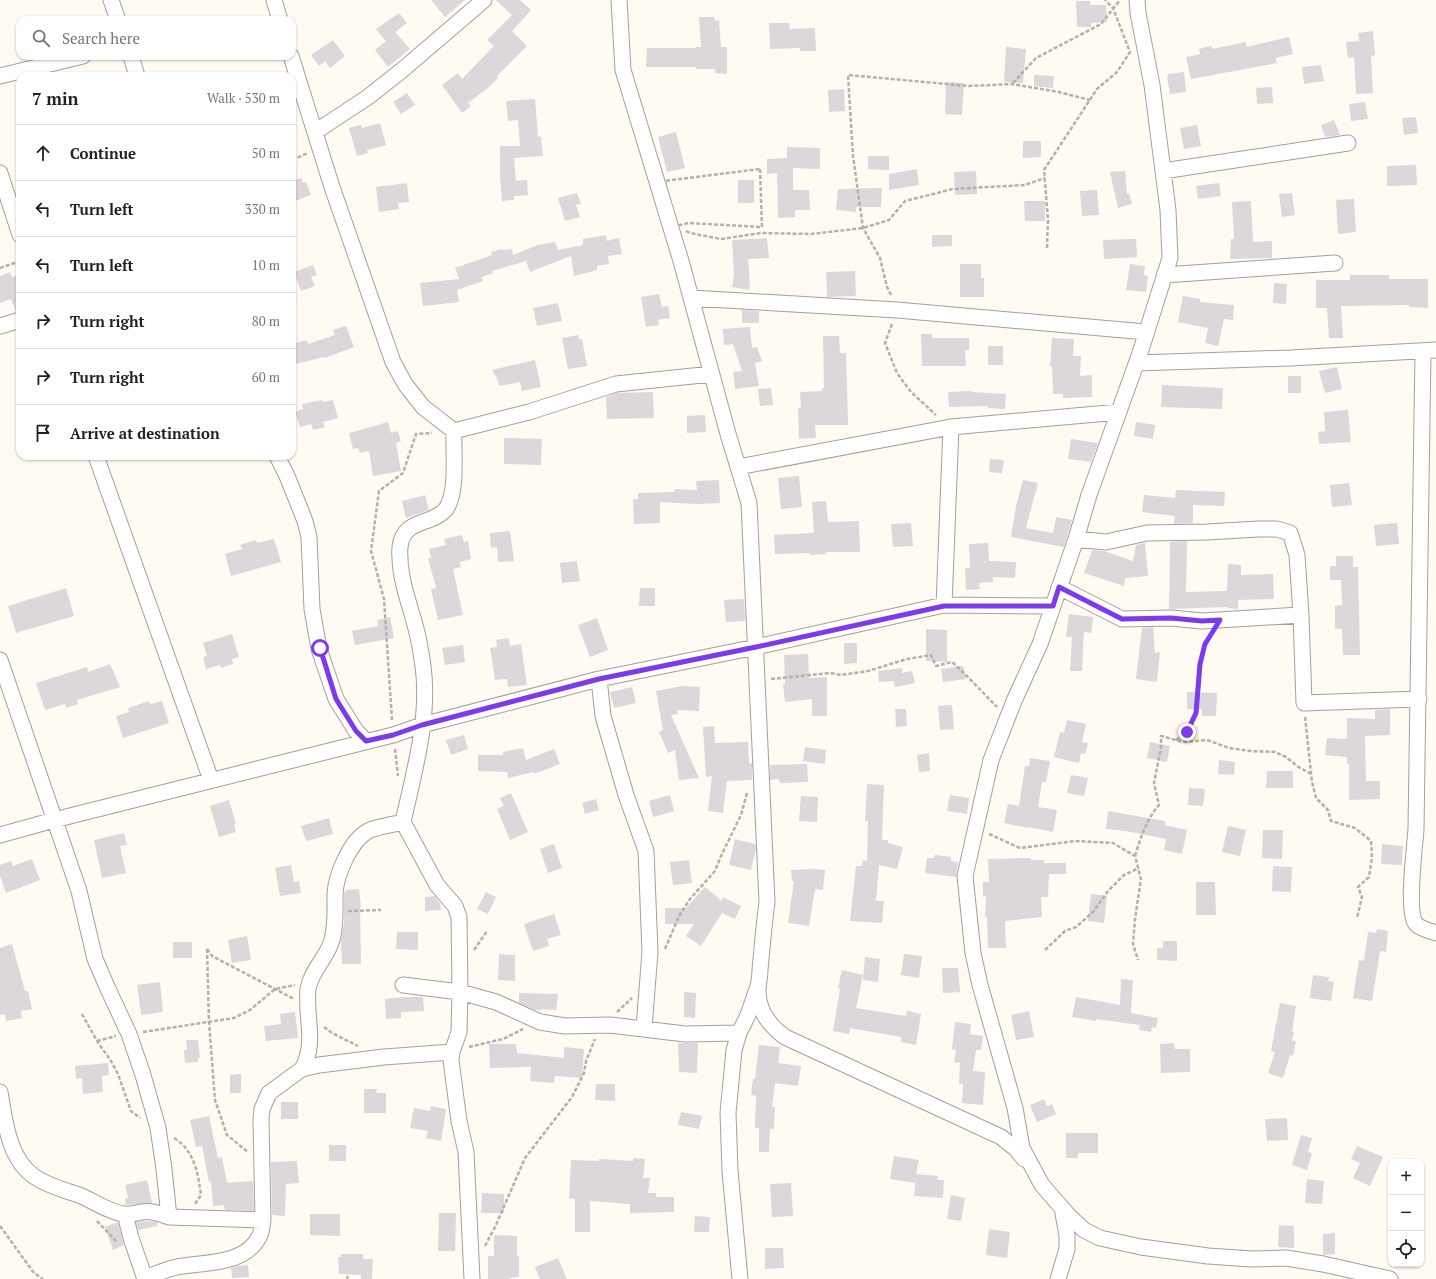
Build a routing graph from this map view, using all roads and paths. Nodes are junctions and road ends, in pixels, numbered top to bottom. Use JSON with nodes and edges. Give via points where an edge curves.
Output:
{"nodes":[{"id":1,"x":111,"y":0,"type":"edge"},
{"id":2,"x":274,"y":0,"type":"edge"},
{"id":3,"x":484,"y":0,"type":"edge"},
{"id":4,"x":619,"y":0,"type":"edge"},
{"id":5,"x":1105,"y":0,"type":"edge"},
{"id":6,"x":1120,"y":0,"type":"edge"},
{"id":7,"x":1137,"y":0,"type":"edge"},
{"id":8,"x":1113,"y":8,"type":"junction"},
{"id":9,"x":117,"y":16,"type":"edge"},
{"id":10,"x":279,"y":16,"type":"edge"},
{"id":11,"x":66,"y":60,"type":"edge"},
{"id":12,"x":132,"y":60,"type":"edge"},
{"id":13,"x":292,"y":60,"type":"edge"},
{"id":14,"x":16,"y":72,"type":"edge"},
{"id":15,"x":16,"y":72,"type":"edge"},
{"id":16,"x":136,"y":72,"type":"edge"},
{"id":17,"x":0,"y":76,"type":"edge"},
{"id":18,"x":1012,"y":84,"type":"junction"},
{"id":19,"x":1090,"y":100,"type":"junction"},
{"id":20,"x":315,"y":132,"type":"junction"},
{"id":21,"x":1348,"y":143,"type":"dead end"},
{"id":22,"x":1163,"y":171,"type":"junction"},
{"id":23,"x":0,"y":173,"type":"edge"},
{"id":24,"x":1045,"y":178,"type":"junction"},
{"id":25,"x":16,"y":223,"type":"edge"},
{"id":26,"x":673,"y":224,"type":"junction"},
{"id":27,"x":863,"y":228,"type":"junction"},
{"id":28,"x":1047,"y":248,"type":"dead end"},
{"id":29,"x":16,"y":262,"type":"edge"},
{"id":30,"x":1334,"y":263,"type":"dead end"},
{"id":31,"x":0,"y":268,"type":"edge"},
{"id":32,"x":1164,"y":275,"type":"junction"},
{"id":33,"x":691,"y":298,"type":"junction"},
{"id":34,"x":897,"y":310,"type":"junction"},
{"id":35,"x":16,"y":321,"type":"edge"},
{"id":36,"x":0,"y":326,"type":"edge"},
{"id":37,"x":1146,"y":332,"type":"junction"},
{"id":38,"x":1429,"y":351,"type":"edge"},
{"id":39,"x":1137,"y":363,"type":"junction"},
{"id":40,"x":712,"y":374,"type":"junction"},
{"id":41,"x":1119,"y":412,"type":"junction"},
{"id":42,"x":951,"y":427,"type":"junction"},
{"id":43,"x":454,"y":431,"type":"junction"},
{"id":44,"x":97,"y":460,"type":"edge"},
{"id":45,"x":279,"y":460,"type":"edge"},
{"id":46,"x":738,"y":467,"type":"junction"},
{"id":47,"x":1076,"y":539,"type":"junction"},
{"id":48,"x":1059,"y":587,"type":"junction"},
{"id":49,"x":944,"y":606,"type":"junction"},
{"id":50,"x":1053,"y":606,"type":"junction"},
{"id":51,"x":1301,"y":615,"type":"junction"},
{"id":52,"x":1220,"y":620,"type":"junction"},
{"id":53,"x":756,"y":647,"type":"junction"},
{"id":54,"x":0,"y":660,"type":"edge"},
{"id":55,"x":599,"y":679,"type":"junction"},
{"id":56,"x":757,"y":681,"type":"junction"},
{"id":57,"x":1419,"y":699,"type":"junction"},
{"id":58,"x":1304,"y":703,"type":"junction"},
{"id":59,"x":1004,"y":724,"type":"junction"},
{"id":60,"x":422,"y":725,"type":"junction"},
{"id":61,"x":1176,"y":740,"type":"junction"},
{"id":62,"x":366,"y":741,"type":"junction"},
{"id":63,"x":1311,"y":774,"type":"junction"},
{"id":64,"x":212,"y":780,"type":"junction"},
{"id":65,"x":54,"y":820,"type":"junction"},
{"id":66,"x":403,"y":822,"type":"junction"},
{"id":67,"x":975,"y":831,"type":"junction"},
{"id":68,"x":0,"y":836,"type":"edge"},
{"id":69,"x":1135,"y":856,"type":"junction"},
{"id":70,"x":1138,"y":868,"type":"junction"},
{"id":71,"x":1357,"y":918,"type":"dead end"},
{"id":72,"x":1436,"y":933,"type":"edge"},
{"id":73,"x":208,"y":949,"type":"dead end"},
{"id":74,"x":1045,"y":950,"type":"dead end"},
{"id":75,"x":1138,"y":960,"type":"dead end"},
{"id":76,"x":298,"y":984,"type":"dead end"},
{"id":77,"x":403,"y":985,"type":"dead end"},
{"id":78,"x":759,"y":986,"type":"junction"},
{"id":79,"x":460,"y":992,"type":"junction"},
{"id":80,"x":209,"y":1022,"type":"junction"},
{"id":81,"x":540,"y":1022,"type":"junction"},
{"id":82,"x":644,"y":1028,"type":"junction"},
{"id":83,"x":739,"y":1033,"type":"junction"},
{"id":84,"x":129,"y":1034,"type":"junction"},
{"id":85,"x":97,"y":1041,"type":"dead end"},
{"id":86,"x":452,"y":1052,"type":"junction"},
{"id":87,"x":302,"y":1070,"type":"junction"},
{"id":88,"x":0,"y":1092,"type":"edge"},
{"id":89,"x":261,"y":1163,"type":"junction"},
{"id":90,"x":1036,"y":1174,"type":"junction"},
{"id":91,"x":1062,"y":1208,"type":"junction"},
{"id":92,"x":125,"y":1214,"type":"junction"},
{"id":93,"x":169,"y":1217,"type":"junction"},
{"id":94,"x":263,"y":1220,"type":"junction"},
{"id":95,"x":0,"y":1226,"type":"edge"},
{"id":96,"x":348,"y":1276,"type":"dead end"},
{"id":97,"x":145,"y":1278,"type":"edge"},
{"id":98,"x":43,"y":1279,"type":"edge"},
{"id":99,"x":347,"y":1279,"type":"edge"},
{"id":100,"x":472,"y":1279,"type":"edge"},
{"id":101,"x":740,"y":1279,"type":"edge"},
{"id":102,"x":1058,"y":1279,"type":"edge"},
{"id":103,"x":1390,"y":1279,"type":"edge"}],
"edges":[{"from":1,"to":9,"type":"street"},
{"from":2,"to":10,"type":"street"},
{"from":3,"to":20,"type":"street","via":[[368,97]]},
{"from":4,"to":26,"type":"street","via":[[623,70]]},
{"from":5,"to":8,"type":"path"},
{"from":6,"to":8,"type":"path"},
{"from":7,"to":22,"type":"street","via":[[1152,85]]},
{"from":8,"to":18,"type":"path","via":[[1100,24],[1036,58]]},
{"from":8,"to":19,"type":"path","via":[[1130,52],[1116,72],[1097,89]]},
{"from":11,"to":14,"type":"street"},
{"from":12,"to":16,"type":"street"},
{"from":13,"to":20,"type":"street"},
{"from":15,"to":17,"type":"street"},
{"from":18,"to":19,"type":"path"},
{"from":18,"to":27,"type":"path","via":[[968,86],[848,75],[853,156]]},
{"from":19,"to":24,"type":"path","via":[[1044,170]]},
{"from":20,"to":43,"type":"street","via":[[393,362],[405,384],[423,407]]},
{"from":21,"to":22,"type":"street"},
{"from":22,"to":32,"type":"street","via":[[1170,258]]},
{"from":23,"to":25,"type":"street"},
{"from":24,"to":27,"type":"path","via":[[1025,185],[953,189],[905,201],[889,220]]},
{"from":24,"to":28,"type":"path"},
{"from":26,"to":26,"type":"path","via":[[665,181],[760,169],[762,227]]},
{"from":26,"to":27,"type":"path","via":[[690,233],[721,239],[761,233],[811,234]]},
{"from":26,"to":33,"type":"street"},
{"from":27,"to":34,"type":"path","via":[[880,258],[887,287]]},
{"from":29,"to":31,"type":"path"},
{"from":30,"to":32,"type":"street"},
{"from":32,"to":37,"type":"street"},
{"from":33,"to":34,"type":"street"},
{"from":33,"to":40,"type":"street"},
{"from":34,"to":37,"type":"street"},
{"from":34,"to":42,"type":"path","via":[[885,343],[897,373],[911,392]]},
{"from":35,"to":36,"type":"street"},
{"from":37,"to":39,"type":"street"},
{"from":38,"to":39,"type":"street"},
{"from":38,"to":57,"type":"street"},
{"from":39,"to":41,"type":"street"},
{"from":40,"to":43,"type":"street","via":[[616,384],[529,412]]},
{"from":40,"to":46,"type":"street"},
{"from":41,"to":42,"type":"street"},
{"from":41,"to":47,"type":"street"},
{"from":42,"to":46,"type":"street"},
{"from":42,"to":49,"type":"street"},
{"from":43,"to":60,"type":"street","via":[[453,494],[446,508],[438,516],[412,526],[401,540],[400,547],[402,576],[423,667]]},
{"from":44,"to":64,"type":"street"},
{"from":45,"to":62,"type":"street","via":[[309,537],[312,609],[320,648],[336,699],[356,731]]},
{"from":46,"to":53,"type":"street","via":[[749,503]]},
{"from":47,"to":48,"type":"street"},
{"from":47,"to":51,"type":"street","via":[[1106,542],[1147,533],[1258,529],[1277,529],[1290,533],[1297,555]]},
{"from":48,"to":50,"type":"street"},
{"from":48,"to":52,"type":"street","via":[[1122,619]]},
{"from":49,"to":50,"type":"street"},
{"from":49,"to":53,"type":"street"},
{"from":50,"to":59,"type":"street","via":[[1040,644]]},
{"from":51,"to":52,"type":"street"},
{"from":51,"to":58,"type":"street"},
{"from":52,"to":61,"type":"path","via":[[1205,644],[1200,664],[1196,713],[1187,732]]},
{"from":53,"to":55,"type":"street"},
{"from":53,"to":56,"type":"street"},
{"from":54,"to":65,"type":"street"},
{"from":55,"to":60,"type":"street"},
{"from":55,"to":82,"type":"street","via":[[603,716],[626,795],[646,851],[650,952]]},
{"from":56,"to":59,"type":"path","via":[[868,671],[907,659],[931,655],[936,666],[952,662],[961,670],[997,708]]},
{"from":56,"to":78,"type":"street","via":[[767,902]]},
{"from":57,"to":58,"type":"street"},
{"from":57,"to":72,"type":"street","via":[[1412,914],[1417,924]]},
{"from":58,"to":63,"type":"path"},
{"from":59,"to":67,"type":"street","via":[[990,760]]},
{"from":60,"to":62,"type":"street"},
{"from":60,"to":66,"type":"street"},
{"from":61,"to":63,"type":"path","via":[[1207,740],[1236,749],[1275,752]]},
{"from":61,"to":69,"type":"path","via":[[1161,736],[1154,783],[1159,804],[1151,814]]},
{"from":62,"to":64,"type":"street"},
{"from":63,"to":71,"type":"path","via":[[1316,798],[1328,810],[1331,821],[1355,828],[1371,841],[1369,877],[1358,888],[1362,897]]},
{"from":64,"to":65,"type":"street"},
{"from":65,"to":68,"type":"street"},
{"from":65,"to":84,"type":"street","via":[[79,891],[95,959]]},
{"from":66,"to":79,"type":"street","via":[[437,885],[455,906],[459,930]]},
{"from":66,"to":87,"type":"street","via":[[366,832],[351,848],[342,868],[337,882],[332,940],[308,988],[310,1048]]},
{"from":67,"to":69,"type":"path","via":[[990,834],[1020,848],[1075,841],[1112,843]]},
{"from":67,"to":90,"type":"street","via":[[965,876],[973,953],[1015,1108],[1022,1148]]},
{"from":69,"to":70,"type":"path"},
{"from":70,"to":74,"type":"path","via":[[1124,875],[1093,912],[1076,927],[1065,931]]},
{"from":70,"to":75,"type":"path","via":[[1141,879],[1133,944]]},
{"from":73,"to":80,"type":"path"},
{"from":76,"to":80,"type":"path","via":[[275,989],[250,1010],[234,1018]]},
{"from":77,"to":79,"type":"street"},
{"from":78,"to":83,"type":"street"},
{"from":78,"to":90,"type":"street","via":[[761,1007],[766,1018],[775,1030],[785,1037],[1000,1137],[1016,1149]]},
{"from":79,"to":81,"type":"street","via":[[496,1002]]},
{"from":79,"to":86,"type":"street","via":[[459,1032]]},
{"from":80,"to":84,"type":"path"},
{"from":80,"to":89,"type":"path","via":[[215,1100],[227,1135]]},
{"from":81,"to":82,"type":"street","via":[[565,1026],[610,1025]]},
{"from":81,"to":86,"type":"path","via":[[503,1039]]},
{"from":82,"to":83,"type":"street","via":[[685,1034]]},
{"from":83,"to":101,"type":"street","via":[[734,1050],[728,1113],[730,1171]]},
{"from":84,"to":85,"type":"path"},
{"from":84,"to":93,"type":"street","via":[[144,1075],[158,1128]]},
{"from":86,"to":87,"type":"street","via":[[384,1057],[319,1065]]},
{"from":86,"to":100,"type":"street","via":[[454,1088],[466,1152]]},
{"from":87,"to":89,"type":"street","via":[[269,1093],[262,1108]]},
{"from":88,"to":92,"type":"street","via":[[14,1152],[25,1168],[46,1183],[114,1212]]},
{"from":89,"to":94,"type":"street"},
{"from":90,"to":91,"type":"street"},
{"from":91,"to":102,"type":"street","via":[[1067,1249]]},
{"from":91,"to":103,"type":"street","via":[[1084,1230],[1100,1238],[1141,1247],[1208,1256],[1286,1258]]},
{"from":92,"to":93,"type":"street","via":[[150,1211]]},
{"from":92,"to":97,"type":"street","via":[[130,1238]]},
{"from":93,"to":94,"type":"street"},
{"from":94,"to":97,"type":"street","via":[[260,1235],[244,1253],[222,1261],[181,1266]]},
{"from":95,"to":98,"type":"path","via":[[34,1273]]},
{"from":96,"to":99,"type":"path"}]}
